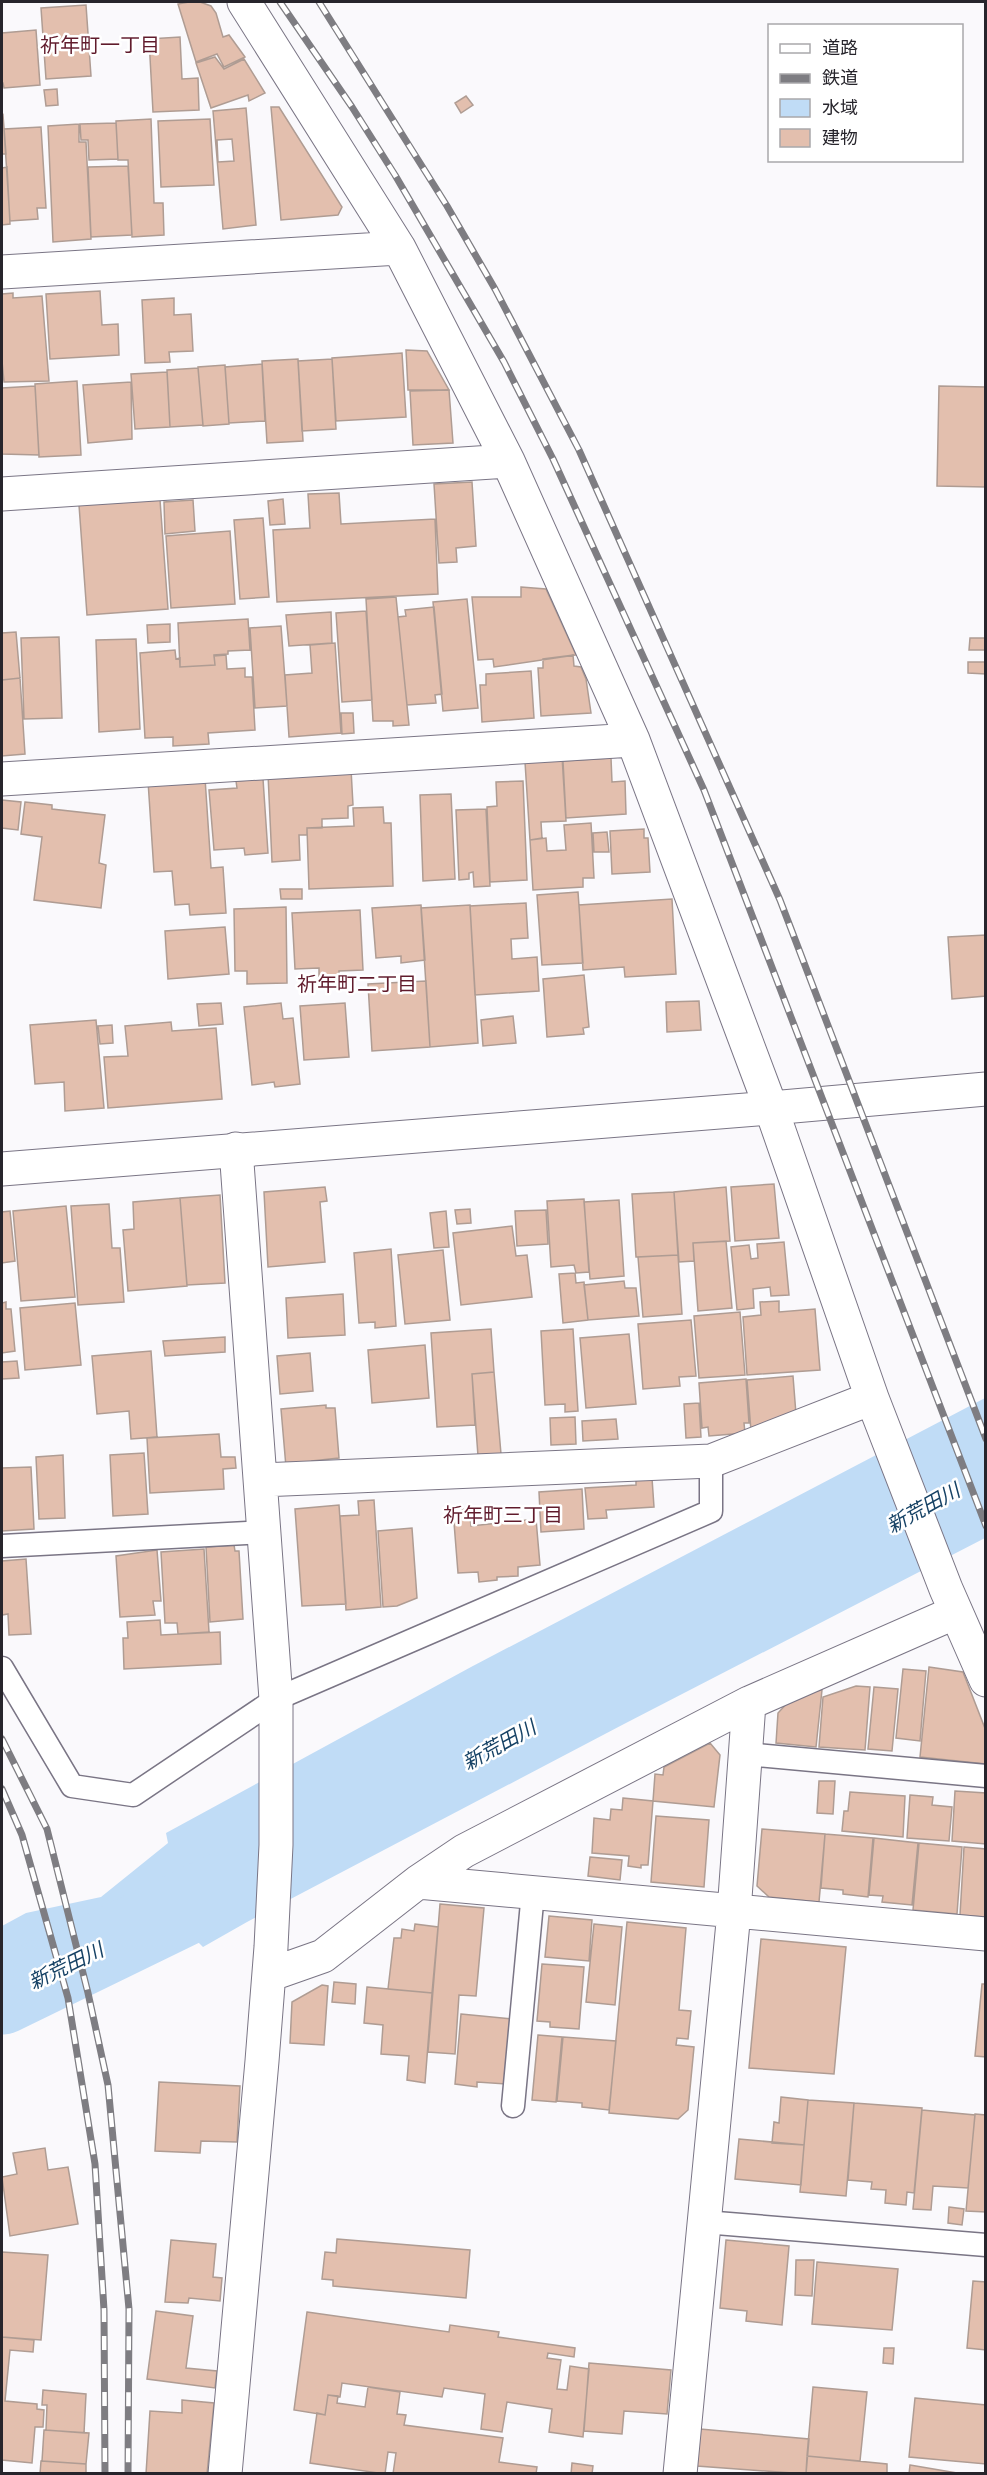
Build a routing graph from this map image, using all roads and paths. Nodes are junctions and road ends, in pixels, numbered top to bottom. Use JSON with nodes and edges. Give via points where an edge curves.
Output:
{"nodes":[{"id":1,"x":244,"y":2,"type":"edge"},
{"id":2,"x":399,"y":248,"type":"junction"},
{"id":3,"x":2,"y":272,"type":"edge"},
{"id":4,"x":508,"y":461,"type":"junction"},
{"id":5,"x":2,"y":494,"type":"edge"},
{"id":6,"x":633,"y":740,"type":"junction"},
{"id":7,"x":2,"y":779,"type":"edge"},
{"id":8,"x":986,"y":1089,"type":"edge"},
{"id":9,"x":771,"y":1108,"type":"junction"},
{"id":10,"x":236,"y":1149,"type":"junction"},
{"id":11,"x":2,"y":1169,"type":"edge"},
{"id":12,"x":872,"y":1398,"type":"junction"},
{"id":13,"x":711,"y":1461,"type":"junction"},
{"id":14,"x":261,"y":1480,"type":"junction"},
{"id":15,"x":264,"y":1532,"type":"junction"},
{"id":16,"x":2,"y":1546,"type":"edge"},
{"id":17,"x":951,"y":1601,"type":"junction"},
{"id":18,"x":2,"y":1668,"type":"edge"},
{"id":19,"x":986,"y":1680,"type":"edge"},
{"id":20,"x":276,"y":1699,"type":"junction"},
{"id":21,"x":749,"y":1703,"type":"junction"},
{"id":22,"x":746,"y":1754,"type":"junction"},
{"id":23,"x":986,"y":1776,"type":"edge"},
{"id":24,"x":418,"y":1882,"type":"junction"},
{"id":25,"x":533,"y":1892,"type":"junction"},
{"id":26,"x":734,"y":1912,"type":"junction"},
{"id":27,"x":986,"y":1934,"type":"edge"},
{"id":28,"x":270,"y":1961,"type":"junction"},
{"id":29,"x":513,"y":2106,"type":"dead end"},
{"id":30,"x":704,"y":2222,"type":"junction"},
{"id":31,"x":986,"y":2245,"type":"edge"},
{"id":32,"x":225,"y":2474,"type":"edge"},
{"id":33,"x":680,"y":2474,"type":"edge"}],
"edges":[{"from":1,"to":2,"type":"street"},
{"from":2,"to":3,"type":"street"},
{"from":2,"to":4,"type":"street"},
{"from":4,"to":5,"type":"street"},
{"from":4,"to":6,"type":"street"},
{"from":6,"to":7,"type":"street"},
{"from":6,"to":9,"type":"street"},
{"from":8,"to":9,"type":"street"},
{"from":9,"to":10,"type":"street"},
{"from":9,"to":12,"type":"street"},
{"from":10,"to":11,"type":"street"},
{"from":10,"to":14,"type":"street"},
{"from":12,"to":13,"type":"street"},
{"from":12,"to":17,"type":"street"},
{"from":13,"to":14,"type":"street"},
{"from":13,"to":20,"type":"lane","via":[[711,1511]]},
{"from":14,"to":15,"type":"street"},
{"from":15,"to":16,"type":"lane"},
{"from":15,"to":20,"type":"street"},
{"from":17,"to":19,"type":"street"},
{"from":17,"to":21,"type":"street"},
{"from":18,"to":20,"type":"lane","via":[[72,1786],[133,1795]]},
{"from":20,"to":28,"type":"street","via":[[276,1845]]},
{"from":21,"to":22,"type":"street"},
{"from":21,"to":24,"type":"street","via":[[464,1851]]},
{"from":22,"to":23,"type":"lane"},
{"from":22,"to":26,"type":"street"},
{"from":24,"to":25,"type":"street"},
{"from":24,"to":28,"type":"street","via":[[323,1956]]},
{"from":25,"to":26,"type":"street"},
{"from":25,"to":29,"type":"lane"},
{"from":26,"to":27,"type":"street"},
{"from":26,"to":30,"type":"street"},
{"from":28,"to":32,"type":"street"},
{"from":30,"to":31,"type":"lane"},
{"from":30,"to":33,"type":"street"}]}
